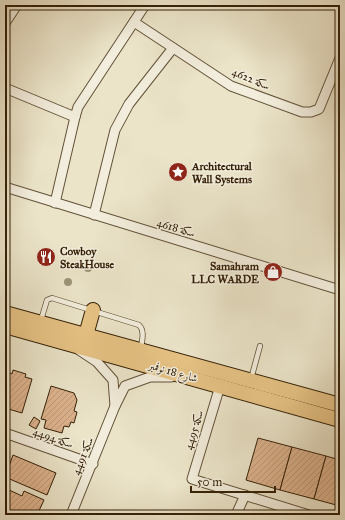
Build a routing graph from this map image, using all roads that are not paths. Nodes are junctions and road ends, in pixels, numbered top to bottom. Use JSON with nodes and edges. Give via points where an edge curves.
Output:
{"nodes":[{"id":1,"x":16,"y":5,"type":"edge"},
{"id":2,"x":145,"y":5,"type":"edge"},
{"id":3,"x":134,"y":22,"type":"junction"},
{"id":4,"x":5,"y":23,"type":"edge"},
{"id":5,"x":173,"y":48,"type":"junction"},
{"id":6,"x":340,"y":58,"type":"edge"},
{"id":7,"x":5,"y":88,"type":"edge"},
{"id":8,"x":74,"y":117,"type":"junction"},
{"id":9,"x":5,"y":187,"type":"edge"},
{"id":10,"x":55,"y":203,"type":"junction"},
{"id":11,"x":94,"y":215,"type":"junction"},
{"id":12,"x":340,"y":290,"type":"edge"},
{"id":13,"x":93,"y":310,"type":"junction"},
{"id":14,"x":5,"y":313,"type":"edge"},
{"id":15,"x":40,"y":323,"type":"junction"},
{"id":16,"x":5,"y":326,"type":"edge"},
{"id":17,"x":86,"y":335,"type":"junction"},
{"id":18,"x":68,"y":343,"type":"junction"},
{"id":19,"x":260,"y":346,"type":"dead end"},
{"id":20,"x":140,"y":350,"type":"junction"},
{"id":21,"x":191,"y":377,"type":"junction"},
{"id":22,"x":250,"y":380,"type":"junction"},
{"id":23,"x":220,"y":386,"type":"junction"},
{"id":24,"x":336,"y":402,"type":"edge"},
{"id":25,"x":115,"y":406,"type":"junction"},
{"id":26,"x":340,"y":420,"type":"edge"},
{"id":27,"x":5,"y":433,"type":"edge"},
{"id":28,"x":93,"y":464,"type":"junction"},
{"id":29,"x":245,"y":495,"type":"junction"},
{"id":30,"x":71,"y":515,"type":"edge"},
{"id":31,"x":236,"y":515,"type":"edge"},
{"id":32,"x":309,"y":515,"type":"edge"}],
"edges":[{"from":1,"to":4,"type":"street"},
{"from":2,"to":3,"type":"street"},
{"from":3,"to":5,"type":"street","name":"سكة 4622"},
{"from":3,"to":8,"type":"street","via":[[83,98]]},
{"from":5,"to":6,"type":"street","name":"سكة 4622","via":[[231,86],[302,112],[319,109]]},
{"from":5,"to":11,"type":"street","via":[[129,104],[115,130]]},
{"from":7,"to":8,"type":"street"},
{"from":8,"to":10,"type":"street"},
{"from":9,"to":10,"type":"street","name":"سكة 4618"},
{"from":10,"to":11,"type":"street","name":"سكة 4618"},
{"from":11,"to":12,"type":"street","name":"سكة 4618"},
{"from":13,"to":15,"type":"lane","via":[[50,299],[46,303]]},
{"from":13,"to":17,"type":"main road"},
{"from":13,"to":20,"type":"lane","via":[[139,324],[143,333]]},
{"from":14,"to":15,"type":"main road","name":"شارع 18 نوفمبر"},
{"from":15,"to":17,"type":"main road","name":"شارع 18 نوفمبر"},
{"from":16,"to":18,"type":"main road","name":"شارع 18 نوفمبر"},
{"from":17,"to":20,"type":"main road","name":"شارع 18 نوفمبر"},
{"from":18,"to":21,"type":"main road","name":"شارع 18 نوفمبر"},
{"from":18,"to":25,"type":"street","name":"سكة 4491","via":[[97,362],[113,380]]},
{"from":19,"to":22,"type":"lane"},
{"from":20,"to":22,"type":"main road","name":"شارع 18 نوفمبر"},
{"from":21,"to":23,"type":"main road","name":"شارع 18 نوفمبر"},
{"from":21,"to":25,"type":"street","name":"سكة 4491","via":[[150,377],[125,386]]},
{"from":22,"to":24,"type":"main road","name":"شارع 18 نوفمبر"},
{"from":23,"to":26,"type":"main road","name":"شارع 18 نوفمبر"},
{"from":23,"to":29,"type":"street","name":"سكة 4495","via":[[192,479]]},
{"from":25,"to":28,"type":"street","name":"سكة 4491"},
{"from":27,"to":28,"type":"street","name":"سكة 4494"},
{"from":28,"to":30,"type":"street","name":"سكة 4491"},
{"from":29,"to":31,"type":"street"},
{"from":29,"to":32,"type":"street","name":"سكة 4495"}]}
